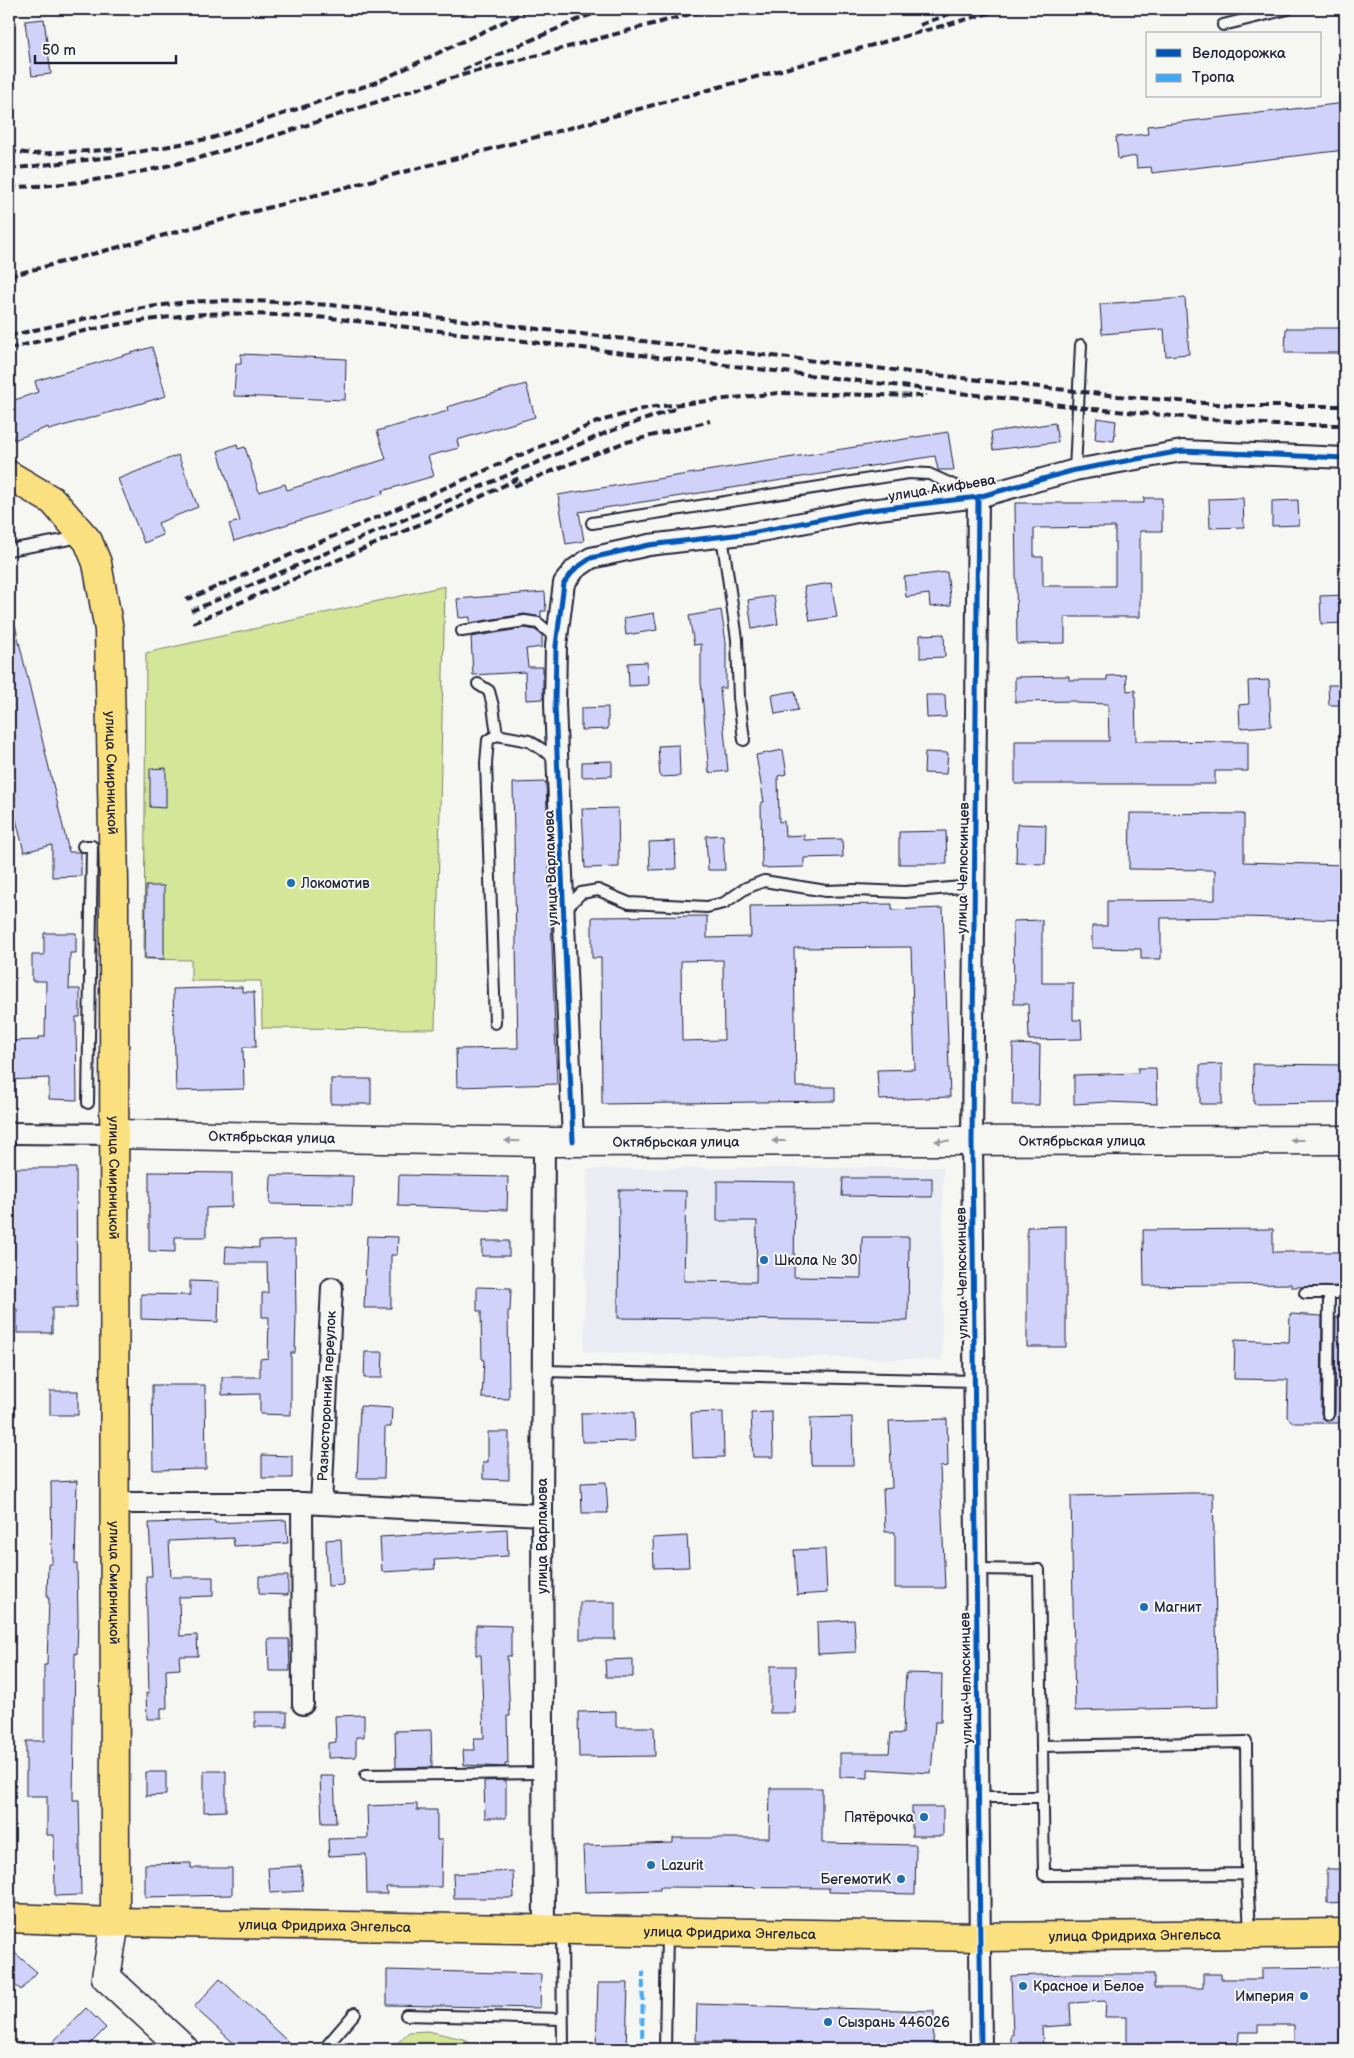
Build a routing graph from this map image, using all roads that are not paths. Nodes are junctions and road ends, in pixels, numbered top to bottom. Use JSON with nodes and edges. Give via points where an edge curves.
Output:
{"nodes":[{"id":1,"x":1288,"y":9,"type":"edge"},
{"id":2,"x":1223,"y":25,"type":"dead end"},
{"id":3,"x":1081,"y":345,"type":"dead end"},
{"id":4,"x":1345,"y":458,"type":"edge"},
{"id":5,"x":1075,"y":470,"type":"junction"},
{"id":6,"x":9,"y":475,"type":"edge"},
{"id":7,"x":978,"y":497,"type":"junction"},
{"id":8,"x":592,"y":523,"type":"dead end"},
{"id":9,"x":84,"y":536,"type":"junction"},
{"id":10,"x":722,"y":536,"type":"junction"},
{"id":11,"x":9,"y":550,"type":"edge"},
{"id":12,"x":561,"y":601,"type":"junction"},
{"id":13,"x":538,"y":623,"type":"junction"},
{"id":14,"x":462,"y":631,"type":"dead end"},
{"id":15,"x":557,"y":640,"type":"junction"},
{"id":16,"x":478,"y":684,"type":"dead end"},
{"id":17,"x":497,"y":735,"type":"junction"},
{"id":18,"x":744,"y":740,"type":"dead end"},
{"id":19,"x":558,"y":759,"type":"junction"},
{"id":20,"x":82,"y":846,"type":"dead end"},
{"id":21,"x":973,"y":886,"type":"junction"},
{"id":22,"x":564,"y":912,"type":"junction"},
{"id":23,"x":495,"y":1023,"type":"dead end"},
{"id":24,"x":88,"y":1103,"type":"dead end"},
{"id":25,"x":9,"y":1133,"type":"edge"},
{"id":26,"x":114,"y":1134,"type":"junction"},
{"id":27,"x":1345,"y":1140,"type":"edge"},
{"id":28,"x":573,"y":1141,"type":"junction"},
{"id":29,"x":972,"y":1141,"type":"junction"},
{"id":30,"x":544,"y":1142,"type":"junction"},
{"id":31,"x":332,"y":1288,"type":"dead end"},
{"id":32,"x":1305,"y":1293,"type":"dead end"},
{"id":33,"x":1329,"y":1293,"type":"junction"},
{"id":34,"x":1345,"y":1293,"type":"edge"},
{"id":35,"x":543,"y":1371,"type":"junction"},
{"id":36,"x":974,"y":1381,"type":"junction"},
{"id":37,"x":1328,"y":1414,"type":"dead end"},
{"id":38,"x":114,"y":1503,"type":"junction"},
{"id":39,"x":311,"y":1503,"type":"junction"},
{"id":40,"x":542,"y":1515,"type":"junction"},
{"id":41,"x":976,"y":1569,"type":"junction"},
{"id":42,"x":303,"y":1704,"type":"dead end"},
{"id":43,"x":1042,"y":1746,"type":"junction"},
{"id":44,"x":543,"y":1772,"type":"junction"},
{"id":45,"x":366,"y":1775,"type":"dead end"},
{"id":46,"x":978,"y":1797,"type":"junction"},
{"id":47,"x":1043,"y":1797,"type":"junction"},
{"id":48,"x":1247,"y":1874,"type":"junction"},
{"id":49,"x":9,"y":1918,"type":"edge"},
{"id":50,"x":115,"y":1922,"type":"junction"},
{"id":51,"x":553,"y":1930,"type":"junction"},
{"id":52,"x":667,"y":1932,"type":"junction"},
{"id":53,"x":1345,"y":1933,"type":"edge"},
{"id":54,"x":1250,"y":1934,"type":"junction"},
{"id":55,"x":980,"y":1937,"type":"junction"},
{"id":56,"x":355,"y":2013,"type":"dead end"},
{"id":57,"x":406,"y":2015,"type":"dead end"},
{"id":58,"x":562,"y":2019,"type":"junction"},
{"id":59,"x":184,"y":2049,"type":"edge"},
{"id":60,"x":324,"y":2049,"type":"edge"},
{"id":61,"x":563,"y":2049,"type":"edge"},
{"id":62,"x":665,"y":2049,"type":"edge"},
{"id":63,"x":981,"y":2049,"type":"edge"}],
"edges":[{"from":1,"to":2,"type":"lane"},
{"from":3,"to":5,"type":"lane"},
{"from":4,"to":5,"type":"street","name":"улица Акифьева","via":[[1182,450]]},
{"from":5,"to":7,"type":"street","name":"улица Акифьева"},
{"from":6,"to":9,"type":"main road","name":"улица Смирницкой","via":[[53,502]]},
{"from":7,"to":8,"type":"lane","via":[[929,474],[908,473]]},
{"from":7,"to":10,"type":"street","name":"улица Акифьева","via":[[862,511]]},
{"from":7,"to":21,"type":"street","name":"улица Челюскинцев"},
{"from":9,"to":11,"type":"lane"},
{"from":9,"to":26,"type":"main road","name":"улица Смирницкой","via":[[97,563],[109,630]]},
{"from":10,"to":12,"type":"street","name":"улица Акифьева","via":[[648,545],[591,558],[575,568],[564,583]]},
{"from":10,"to":18,"type":"lane","via":[[737,639]]},
{"from":12,"to":13,"type":"lane","via":[[556,612]]},
{"from":12,"to":15,"type":"street","name":"улица Варламова"},
{"from":13,"to":14,"type":"lane","via":[[525,621]]},
{"from":13,"to":15,"type":"lane"},
{"from":15,"to":19,"type":"street","name":"улица Варламова"},
{"from":16,"to":17,"type":"lane","via":[[489,691]]},
{"from":17,"to":19,"type":"lane","via":[[529,741]]},
{"from":17,"to":23,"type":"lane","via":[[488,740],[486,763]]},
{"from":19,"to":22,"type":"street","name":"улица Варламова"},
{"from":20,"to":24,"type":"lane","via":[[92,846]]},
{"from":21,"to":22,"type":"lane","via":[[905,892],[826,892],[764,881],[746,888],[724,903],[707,907],[629,903],[598,890],[581,894]]},
{"from":21,"to":29,"type":"street","name":"улица Челюскинцев"},
{"from":22,"to":28,"type":"street","name":"улица Варламова"},
{"from":25,"to":26,"type":"street","name":"Октябрьская улица"},
{"from":30,"to":26,"type":"main road","name":"Октябрьская улица","one_way":true},
{"from":26,"to":38,"type":"main road","name":"улица Смирницкой"},
{"from":27,"to":29,"type":"main road","name":"Октябрьская улица","one_way":true},
{"from":29,"to":28,"type":"main road","name":"Октябрьская улица","one_way":true},
{"from":28,"to":30,"type":"main road","name":"Октябрьская улица"},
{"from":29,"to":36,"type":"street","name":"улица Челюскинцев"},
{"from":30,"to":35,"type":"street","name":"улица Варламова"},
{"from":31,"to":39,"type":"street","name":"Разносторонний переулок"},
{"from":32,"to":33,"type":"lane"},
{"from":33,"to":34,"type":"lane"},
{"from":33,"to":37,"type":"lane"},
{"from":35,"to":36,"type":"lane"},
{"from":35,"to":40,"type":"street","name":"улица Варламова"},
{"from":36,"to":41,"type":"street","name":"улица Челюскинцев"},
{"from":38,"to":39,"type":"street"},
{"from":38,"to":50,"type":"main road","name":"улица Смирницкой"},
{"from":39,"to":40,"type":"street"},
{"from":39,"to":42,"type":"street","name":"Разносторонний переулок"},
{"from":40,"to":44,"type":"street","name":"улица Варламова"},
{"from":41,"to":43,"type":"lane","via":[[1039,1570]]},
{"from":41,"to":46,"type":"street","name":"улица Челюскинцев"},
{"from":43,"to":47,"type":"lane"},
{"from":43,"to":48,"type":"lane","via":[[1246,1742]]},
{"from":44,"to":45,"type":"lane"},
{"from":44,"to":51,"type":"street","name":"улица Варламова"},
{"from":46,"to":47,"type":"lane"},
{"from":46,"to":55,"type":"street","name":"улица Челюскинцев"},
{"from":47,"to":48,"type":"lane","via":[[1044,1875]]},
{"from":48,"to":54,"type":"lane"},
{"from":49,"to":50,"type":"main road","name":"улица Фридриха Энгельса"},
{"from":50,"to":51,"type":"main road","name":"улица Фридриха Энгельса"},
{"from":50,"to":59,"type":"main road","via":[[106,1977]]},
{"from":51,"to":52,"type":"main road","name":"улица Фридриха Энгельса"},
{"from":51,"to":58,"type":"lane"},
{"from":52,"to":55,"type":"main road","name":"улица Фридриха Энгельса"},
{"from":52,"to":62,"type":"lane"},
{"from":53,"to":54,"type":"main road","name":"улица Фридриха Энгельса"},
{"from":54,"to":55,"type":"main road","name":"улица Фридриха Энгельса"},
{"from":55,"to":63,"type":"street","name":"улица Челюскинцев"},
{"from":56,"to":60,"type":"lane"},
{"from":57,"to":58,"type":"lane"},
{"from":58,"to":61,"type":"lane"}]}
